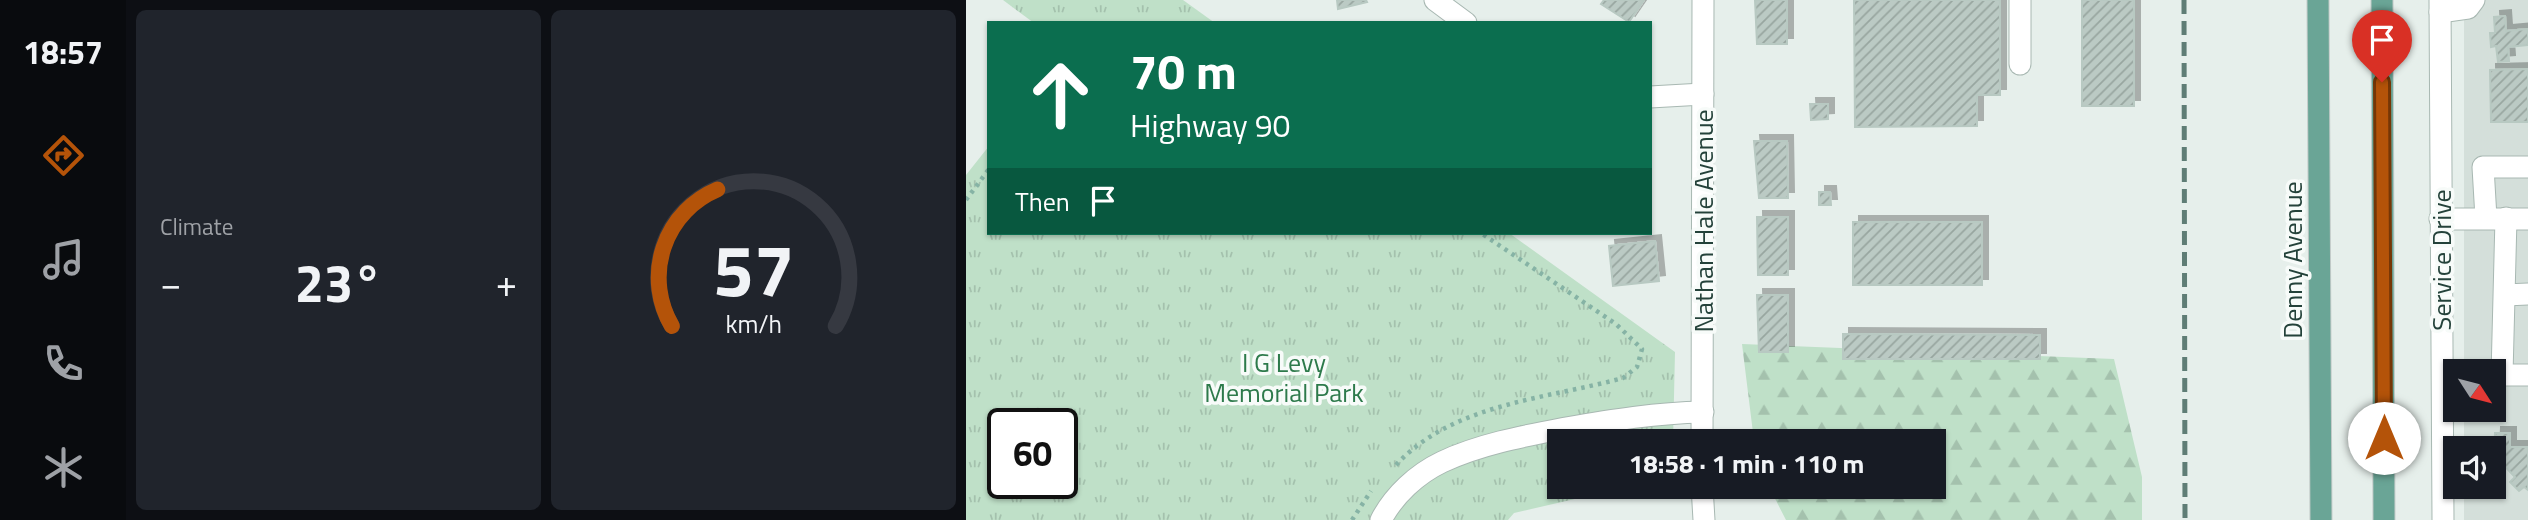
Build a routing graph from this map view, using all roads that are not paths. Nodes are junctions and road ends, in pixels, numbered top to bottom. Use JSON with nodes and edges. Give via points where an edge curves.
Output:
{"nodes":[{"id":1,"x":1435,"y":0,"type":"edge"},
{"id":2,"x":1703,"y":0,"type":"edge"},
{"id":3,"x":2020,"y":0,"type":"edge"},
{"id":4,"x":2318,"y":0,"type":"edge"},
{"id":5,"x":2382,"y":0,"type":"edge"},
{"id":6,"x":2474,"y":0,"type":"edge"},
{"id":7,"x":2440,"y":6,"type":"edge"},
{"id":8,"x":1463,"y":21,"type":"edge"},
{"id":9,"x":2020,"y":64,"type":"dead end"},
{"id":10,"x":1703,"y":94,"type":"junction"},
{"id":11,"x":1652,"y":97,"type":"edge"},
{"id":12,"x":2528,"y":167,"type":"edge"},
{"id":13,"x":2496,"y":218,"type":"junction"},
{"id":14,"x":2440,"y":219,"type":"junction"},
{"id":15,"x":2528,"y":219,"type":"edge"},
{"id":16,"x":2528,"y":294,"type":"edge"},
{"id":17,"x":2505,"y":295,"type":"junction"},
{"id":18,"x":2447,"y":359,"type":"edge"},
{"id":19,"x":2499,"y":359,"type":"edge"},
{"id":20,"x":2506,"y":375,"type":"edge"},
{"id":21,"x":2528,"y":375,"type":"edge"},
{"id":22,"x":1703,"y":412,"type":"junction"},
{"id":23,"x":2446,"y":422,"type":"edge"},
{"id":24,"x":1702,"y":429,"type":"edge"},
{"id":25,"x":1703,"y":499,"type":"edge"},
{"id":26,"x":1381,"y":520,"type":"edge"},
{"id":27,"x":1704,"y":520,"type":"edge"},
{"id":28,"x":2321,"y":520,"type":"edge"},
{"id":29,"x":2384,"y":520,"type":"edge"},
{"id":30,"x":2443,"y":520,"type":"edge"}],
"edges":[{"from":1,"to":8,"type":"street"},
{"from":2,"to":10,"type":"street","name":"Nathan Hale Avenue"},
{"from":3,"to":9,"type":"street"},
{"from":4,"to":28,"type":"main road","name":"Denny Avenue"},
{"from":5,"to":29,"type":"main road"},
{"from":6,"to":7,"type":"street","via":[[2468,8]]},
{"from":7,"to":14,"type":"street","name":"Service Drive"},
{"from":10,"to":11,"type":"street"},
{"from":10,"to":22,"type":"street","name":"Nathan Hale Avenue"},
{"from":12,"to":13,"type":"street","via":[[2483,167]]},
{"from":13,"to":14,"type":"street"},
{"from":13,"to":15,"type":"street"},
{"from":13,"to":17,"type":"street"},
{"from":14,"to":18,"type":"street","name":"Service Drive"},
{"from":16,"to":17,"type":"street"},
{"from":17,"to":19,"type":"street"},
{"from":20,"to":21,"type":"street"},
{"from":22,"to":24,"type":"street","name":"Nathan Hale Avenue"},
{"from":22,"to":26,"type":"street","via":[[1632,416],[1481,447],[1423,473],[1404,489]]},
{"from":23,"to":30,"type":"street","name":"Service Drive"},
{"from":25,"to":27,"type":"street"}]}
